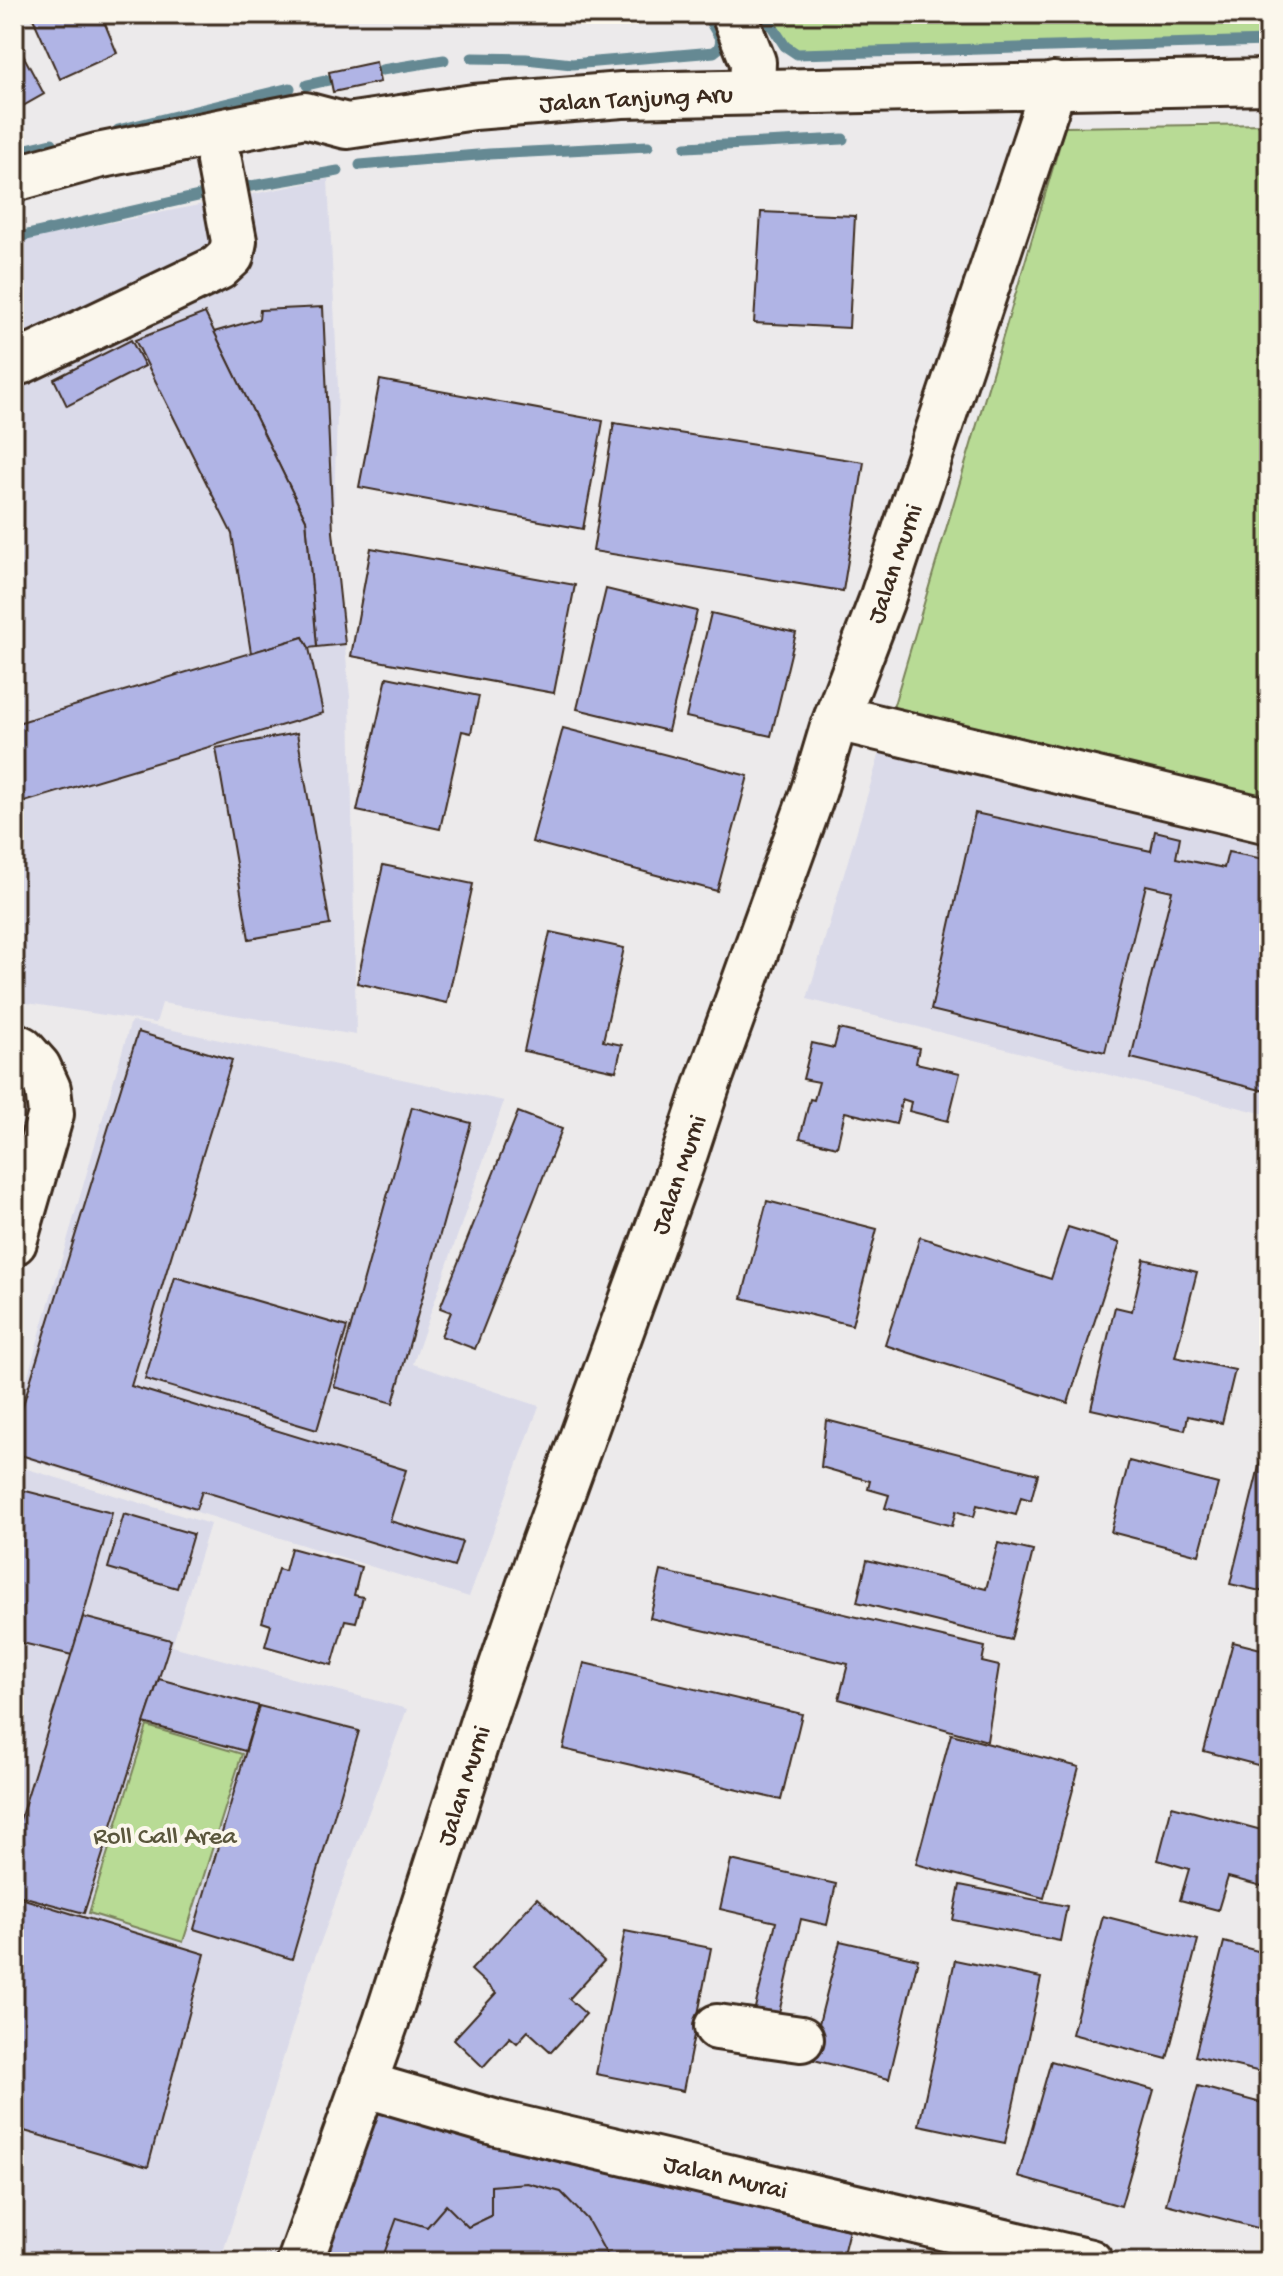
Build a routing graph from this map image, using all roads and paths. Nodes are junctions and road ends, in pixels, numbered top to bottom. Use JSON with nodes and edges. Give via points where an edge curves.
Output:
{"nodes":[{"id":1,"x":734,"y":14,"type":"edge"},
{"id":2,"x":1269,"y":82,"type":"edge"},
{"id":3,"x":1054,"y":85,"type":"junction"},
{"id":4,"x":752,"y":91,"type":"junction"},
{"id":5,"x":347,"y":126,"type":"junction"},
{"id":6,"x":219,"y":161,"type":"junction"},
{"id":7,"x":14,"y":179,"type":"edge"},
{"id":8,"x":14,"y":204,"type":"edge"},
{"id":9,"x":14,"y":361,"type":"edge"},
{"id":10,"x":837,"y":718,"type":"junction"},
{"id":11,"x":1269,"y":821,"type":"edge"},
{"id":12,"x":14,"y":1045,"type":"edge"},
{"id":13,"x":14,"y":1242,"type":"edge"},
{"id":14,"x":717,"y":2027,"type":"dead end"},
{"id":15,"x":801,"y":2039,"type":"dead end"},
{"id":16,"x":363,"y":2084,"type":"junction"},
{"id":17,"x":300,"y":2262,"type":"edge"},
{"id":18,"x":1090,"y":2262,"type":"edge"}],
"edges":[{"from":1,"to":4,"type":"street","via":[[753,62]]},
{"from":2,"to":3,"type":"street","name":"Jalan Tanjung Aru"},
{"from":3,"to":4,"type":"street","name":"Jalan Tanjung Aru"},
{"from":3,"to":10,"type":"street","name":"Jalan Murni","via":[[881,602]]},
{"from":4,"to":5,"type":"street","name":"Jalan Tanjung Aru","via":[[474,107]]},
{"from":5,"to":6,"type":"street","via":[[311,143]]},
{"from":5,"to":7,"type":"street","name":"Jalan Tanjung Aru","via":[[305,115],[97,156]]},
{"from":6,"to":8,"type":"street"},
{"from":6,"to":9,"type":"street","via":[[234,241],[231,256],[218,268]]},
{"from":10,"to":11,"type":"street"},
{"from":10,"to":16,"type":"street","name":"Jalan Murni","via":[[534,1571]]},
{"from":12,"to":13,"type":"street","via":[[38,1067],[51,1114]]},
{"from":14,"to":15,"type":"street"},
{"from":16,"to":17,"type":"street","name":"Jalan Murni"},
{"from":16,"to":18,"type":"street","name":"Jalan Murai","via":[[497,2123]]}]}
